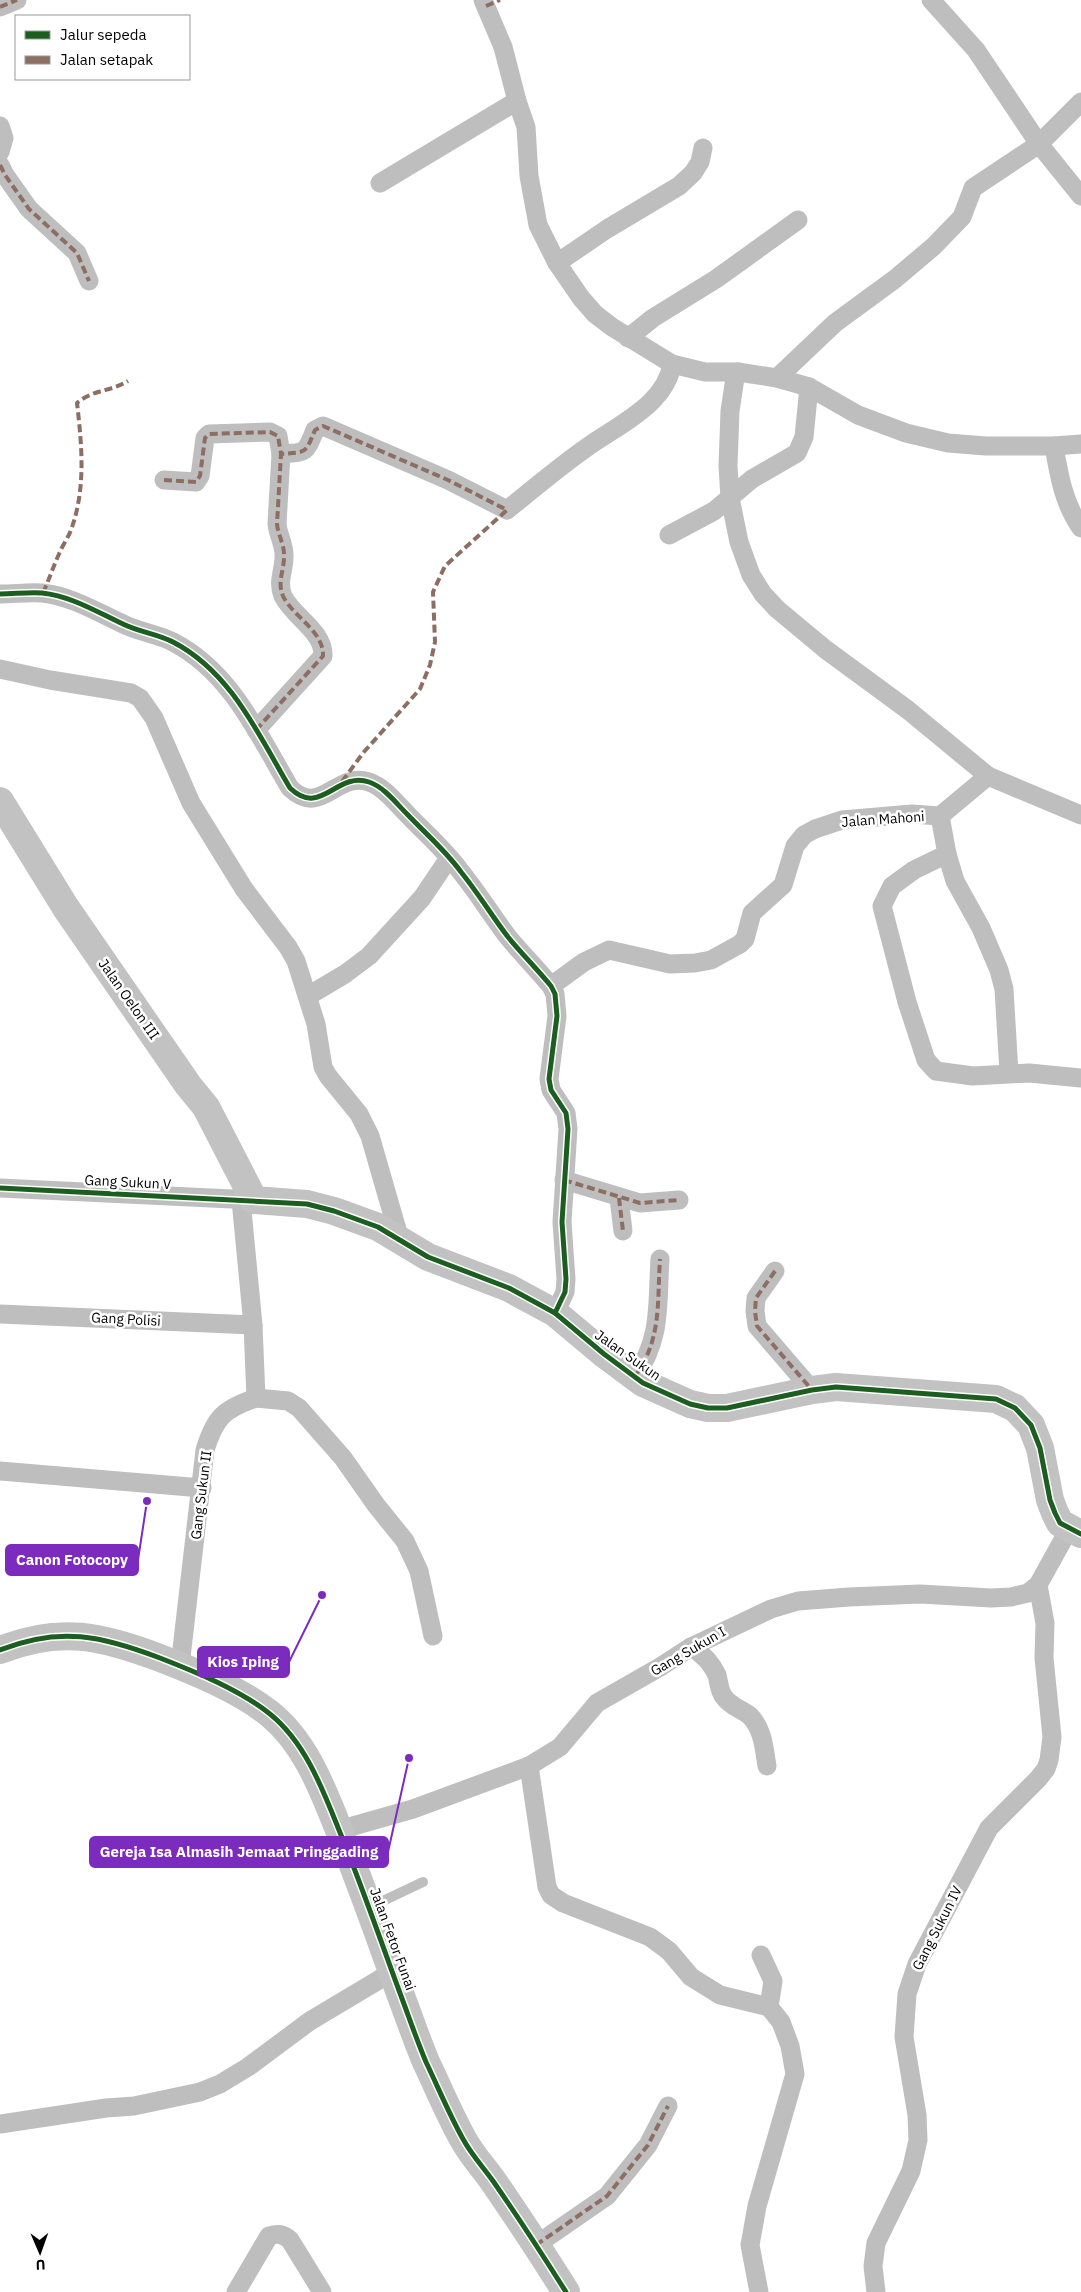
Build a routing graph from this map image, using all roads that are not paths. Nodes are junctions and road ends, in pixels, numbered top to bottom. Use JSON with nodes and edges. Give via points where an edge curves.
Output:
{"nodes":[{"id":1,"x":17,"y":0,"type":"edge"},
{"id":2,"x":931,"y":0,"type":"edge"},
{"id":3,"x":490,"y":2,"type":"edge"},
{"id":4,"x":0,"y":7,"type":"edge"},
{"id":5,"x":517,"y":101,"type":"junction"},
{"id":6,"x":1081,"y":102,"type":"edge"},
{"id":7,"x":0,"y":126,"type":"edge"},
{"id":8,"x":1039,"y":144,"type":"junction"},
{"id":9,"x":704,"y":148,"type":"dead end"},
{"id":10,"x":0,"y":152,"type":"edge"},
{"id":11,"x":0,"y":165,"type":"edge"},
{"id":12,"x":380,"y":183,"type":"dead end"},
{"id":13,"x":1081,"y":196,"type":"edge"},
{"id":14,"x":798,"y":220,"type":"dead end"},
{"id":15,"x":557,"y":262,"type":"junction"},
{"id":16,"x":89,"y":281,"type":"dead end"},
{"id":17,"x":628,"y":338,"type":"junction"},
{"id":18,"x":672,"y":364,"type":"junction"},
{"id":19,"x":738,"y":372,"type":"junction"},
{"id":20,"x":776,"y":378,"type":"junction"},
{"id":21,"x":808,"y":387,"type":"junction"},
{"id":22,"x":1081,"y":444,"type":"edge"},
{"id":23,"x":1054,"y":446,"type":"junction"},
{"id":24,"x":281,"y":454,"type":"junction"},
{"id":25,"x":164,"y":480,"type":"dead end"},
{"id":26,"x":730,"y":498,"type":"junction"},
{"id":27,"x":1081,"y":528,"type":"edge"},
{"id":28,"x":669,"y":534,"type":"dead end"},
{"id":29,"x":0,"y":594,"type":"edge"},
{"id":30,"x":0,"y":669,"type":"edge"},
{"id":31,"x":256,"y":730,"type":"junction"},
{"id":32,"x":988,"y":776,"type":"junction"},
{"id":33,"x":0,"y":801,"type":"edge"},
{"id":34,"x":1081,"y":815,"type":"edge"},
{"id":35,"x":940,"y":816,"type":"junction"},
{"id":36,"x":947,"y":854,"type":"junction"},
{"id":37,"x":449,"y":858,"type":"junction"},
{"id":38,"x":551,"y":986,"type":"junction"},
{"id":39,"x":308,"y":996,"type":"junction"},
{"id":40,"x":1009,"y":1073,"type":"junction"},
{"id":41,"x":1081,"y":1078,"type":"edge"},
{"id":42,"x":564,"y":1180,"type":"junction"},
{"id":43,"x":0,"y":1188,"type":"edge"},
{"id":44,"x":619,"y":1198,"type":"junction"},
{"id":45,"x":247,"y":1200,"type":"junction"},
{"id":46,"x":679,"y":1200,"type":"dead end"},
{"id":47,"x":623,"y":1231,"type":"dead end"},
{"id":48,"x":400,"y":1240,"type":"junction"},
{"id":49,"x":660,"y":1259,"type":"dead end"},
{"id":50,"x":775,"y":1271,"type":"dead end"},
{"id":51,"x":555,"y":1313,"type":"junction"},
{"id":52,"x":0,"y":1314,"type":"edge"},
{"id":53,"x":253,"y":1324,"type":"junction"},
{"id":54,"x":635,"y":1376,"type":"junction"},
{"id":55,"x":812,"y":1390,"type":"junction"},
{"id":56,"x":256,"y":1398,"type":"junction"},
{"id":57,"x":0,"y":1471,"type":"edge"},
{"id":58,"x":202,"y":1488,"type":"junction"},
{"id":59,"x":1075,"y":1531,"type":"edge"},
{"id":60,"x":1038,"y":1585,"type":"junction"},
{"id":61,"x":433,"y":1636,"type":"dead end"},
{"id":62,"x":691,"y":1646,"type":"junction"},
{"id":63,"x":0,"y":1650,"type":"edge"},
{"id":64,"x":180,"y":1666,"type":"junction"},
{"id":65,"x":528,"y":1766,"type":"junction"},
{"id":66,"x":767,"y":1766,"type":"dead end"},
{"id":67,"x":339,"y":1830,"type":"junction"},
{"id":68,"x":423,"y":1882,"type":"dead end"},
{"id":69,"x":370,"y":1907,"type":"junction"},
{"id":70,"x":761,"y":1955,"type":"dead end"},
{"id":71,"x":392,"y":1972,"type":"junction"},
{"id":72,"x":769,"y":2007,"type":"junction"},
{"id":73,"x":668,"y":2106,"type":"dead end"},
{"id":74,"x":0,"y":2124,"type":"edge"},
{"id":75,"x":536,"y":2245,"type":"junction"},
{"id":76,"x":236,"y":2292,"type":"edge"},
{"id":77,"x":322,"y":2292,"type":"edge"},
{"id":78,"x":566,"y":2292,"type":"edge"},
{"id":79,"x":759,"y":2292,"type":"edge"},
{"id":80,"x":876,"y":2292,"type":"edge"}],
"edges":[{"from":1,"to":4,"type":"street"},
{"from":2,"to":8,"type":"street","via":[[976,50]]},
{"from":3,"to":5,"type":"street"},
{"from":5,"to":12,"type":"street"},
{"from":5,"to":15,"type":"street","via":[[526,127],[533,208]]},
{"from":6,"to":8,"type":"street"},
{"from":7,"to":10,"type":"street","via":[[4,138]]},
{"from":8,"to":13,"type":"street"},
{"from":8,"to":20,"type":"street","via":[[973,188],[962,217],[934,246],[835,323]]},
{"from":9,"to":15,"type":"street","via":[[693,173],[679,186]]},
{"from":11,"to":16,"type":"street","via":[[29,209],[77,253]]},
{"from":14,"to":17,"type":"street"},
{"from":15,"to":17,"type":"street","via":[[581,298]]},
{"from":17,"to":18,"type":"street"},
{"from":18,"to":19,"type":"street","via":[[705,372]]},
{"from":18,"to":24,"type":"street","via":[[659,391],[634,416],[586,448],[507,510],[473,491],[323,426],[315,430],[306,450]]},
{"from":19,"to":20,"type":"street"},
{"from":19,"to":26,"type":"street","via":[[730,411]]},
{"from":20,"to":21,"type":"street"},
{"from":21,"to":23,"type":"street","via":[[858,415],[906,433],[948,443]]},
{"from":21,"to":26,"type":"street","via":[[805,430],[797,453],[752,479]]},
{"from":22,"to":23,"type":"street"},
{"from":23,"to":27,"type":"street","via":[[1062,492]]},
{"from":24,"to":25,"type":"street","via":[[278,436],[270,432],[209,434],[205,438],[200,476],[196,482]]},
{"from":24,"to":31,"type":"street","via":[[277,524],[284,557],[280,586],[284,598],[321,642],[323,656]]},
{"from":26,"to":28,"type":"street","via":[[714,512]]},
{"from":26,"to":32,"type":"street","via":[[739,542],[751,574],[763,594],[825,649],[908,710]]},
{"from":29,"to":31,"type":"street","via":[[43,593],[68,599],[125,625],[172,641],[199,658],[219,677]]},
{"from":30,"to":39,"type":"street","via":[[119,690],[140,698],[154,718],[190,803],[244,889],[288,947]]},
{"from":31,"to":37,"type":"street","via":[[290,788],[300,797],[315,798],[349,782],[369,782],[386,793]]},
{"from":32,"to":34,"type":"street"},
{"from":32,"to":35,"type":"street","name":"Jalan Mahoni"},
{"from":33,"to":45,"type":"street","name":"Jalan Oelon III","via":[[66,908],[206,1107]]},
{"from":35,"to":36,"type":"street"},
{"from":35,"to":38,"type":"street","name":"Jalan Mahoni","via":[[912,814],[842,820],[815,829],[795,846],[783,886],[752,913],[745,939],[711,960],[670,964],[609,950],[584,962]]},
{"from":36,"to":40,"type":"street","via":[[955,881],[999,970],[1004,989]]},
{"from":36,"to":40,"type":"street","via":[[914,870],[892,886],[882,906],[907,1002],[926,1060],[936,1071],[973,1076]]},
{"from":37,"to":38,"type":"street"},
{"from":37,"to":39,"type":"street","via":[[422,898],[369,956]]},
{"from":38,"to":42,"type":"street","via":[[557,1016],[549,1079],[551,1090],[568,1122]]},
{"from":39,"to":48,"type":"street","via":[[323,1067],[359,1114],[370,1136]]},
{"from":40,"to":41,"type":"street"},
{"from":42,"to":44,"type":"street"},
{"from":42,"to":51,"type":"street","via":[[562,1222],[566,1279],[561,1303]]},
{"from":43,"to":45,"type":"street","name":"Gang Sukun V"},
{"from":44,"to":46,"type":"street","via":[[640,1204]]},
{"from":44,"to":47,"type":"street"},
{"from":45,"to":48,"type":"street","name":"Jalan Sukun","via":[[307,1204],[334,1211],[378,1227]]},
{"from":45,"to":53,"type":"street"},
{"from":48,"to":51,"type":"street","name":"Jalan Sukun","via":[[428,1257],[509,1288]]},
{"from":49,"to":54,"type":"street","via":[[654,1341]]},
{"from":50,"to":55,"type":"street","via":[[756,1298],[757,1326]]},
{"from":51,"to":54,"type":"street","name":"Jalan Sukun"},
{"from":52,"to":53,"type":"street","name":"Gang Polisi"},
{"from":53,"to":56,"type":"street"},
{"from":54,"to":55,"type":"street","name":"Jalan Sukun","via":[[643,1383],[690,1404],[708,1408],[727,1408]]},
{"from":55,"to":59,"type":"street","name":"Jalan Sukun","via":[[863,1388],[996,1399],[1015,1408],[1030,1425],[1040,1448],[1054,1513],[1060,1523]]},
{"from":56,"to":58,"type":"street","name":"Gang Sukun II","via":[[239,1404],[217,1420],[205,1450]]},
{"from":56,"to":61,"type":"street","via":[[288,1401],[298,1408],[343,1458],[400,1534],[419,1571]]},
{"from":57,"to":58,"type":"street"},
{"from":58,"to":64,"type":"street","name":"Gang Sukun II"},
{"from":59,"to":60,"type":"street"},
{"from":60,"to":62,"type":"street","name":"Gang Sukun I","via":[[1011,1597],[920,1594],[798,1601],[771,1608]]},
{"from":60,"to":80,"type":"street","name":"Gang Sukun IV","via":[[1045,1623],[1044,1658],[1052,1737],[1049,1760],[1038,1779],[989,1828],[917,1964],[907,1994],[904,2037],[918,2140],[911,2171],[876,2243]]},
{"from":62,"to":65,"type":"street","name":"Gang Sukun I","via":[[660,1668],[597,1703],[560,1747]]},
{"from":62,"to":66,"type":"street","via":[[705,1655],[723,1696],[757,1725]]},
{"from":63,"to":64,"type":"street","name":"Jalan Fetor Funai","via":[[23,1640],[51,1636],[85,1637],[120,1643]]},
{"from":64,"to":67,"type":"street","name":"Jalan Fetor Funai","via":[[271,1715],[306,1756]]},
{"from":65,"to":67,"type":"street","name":"Gang Sukun I","via":[[413,1809]]},
{"from":65,"to":72,"type":"street","via":[[540,1850],[551,1895],[563,1903],[650,1937],[669,1951],[691,1978],[720,1995]]},
{"from":67,"to":69,"type":"street","name":"Jalan Fetor Funai"},
{"from":68,"to":69,"type":"lane"},
{"from":69,"to":71,"type":"street","name":"Jalan Fetor Funai"},
{"from":70,"to":72,"type":"street","via":[[773,1981]]},
{"from":71,"to":74,"type":"street","via":[[310,2020],[248,2067],[200,2092],[134,2106]]},
{"from":71,"to":75,"type":"street","name":"Jalan Fetor Funai","via":[[424,2058],[464,2141]]},
{"from":72,"to":79,"type":"street","via":[[781,2022],[795,2074],[760,2196],[750,2245]]},
{"from":73,"to":75,"type":"street","via":[[648,2145],[607,2196]]},
{"from":75,"to":78,"type":"street","name":"Jalan Fetor Funai"},
{"from":76,"to":77,"type":"street","via":[[269,2236],[277,2234],[290,2240]]}]}
